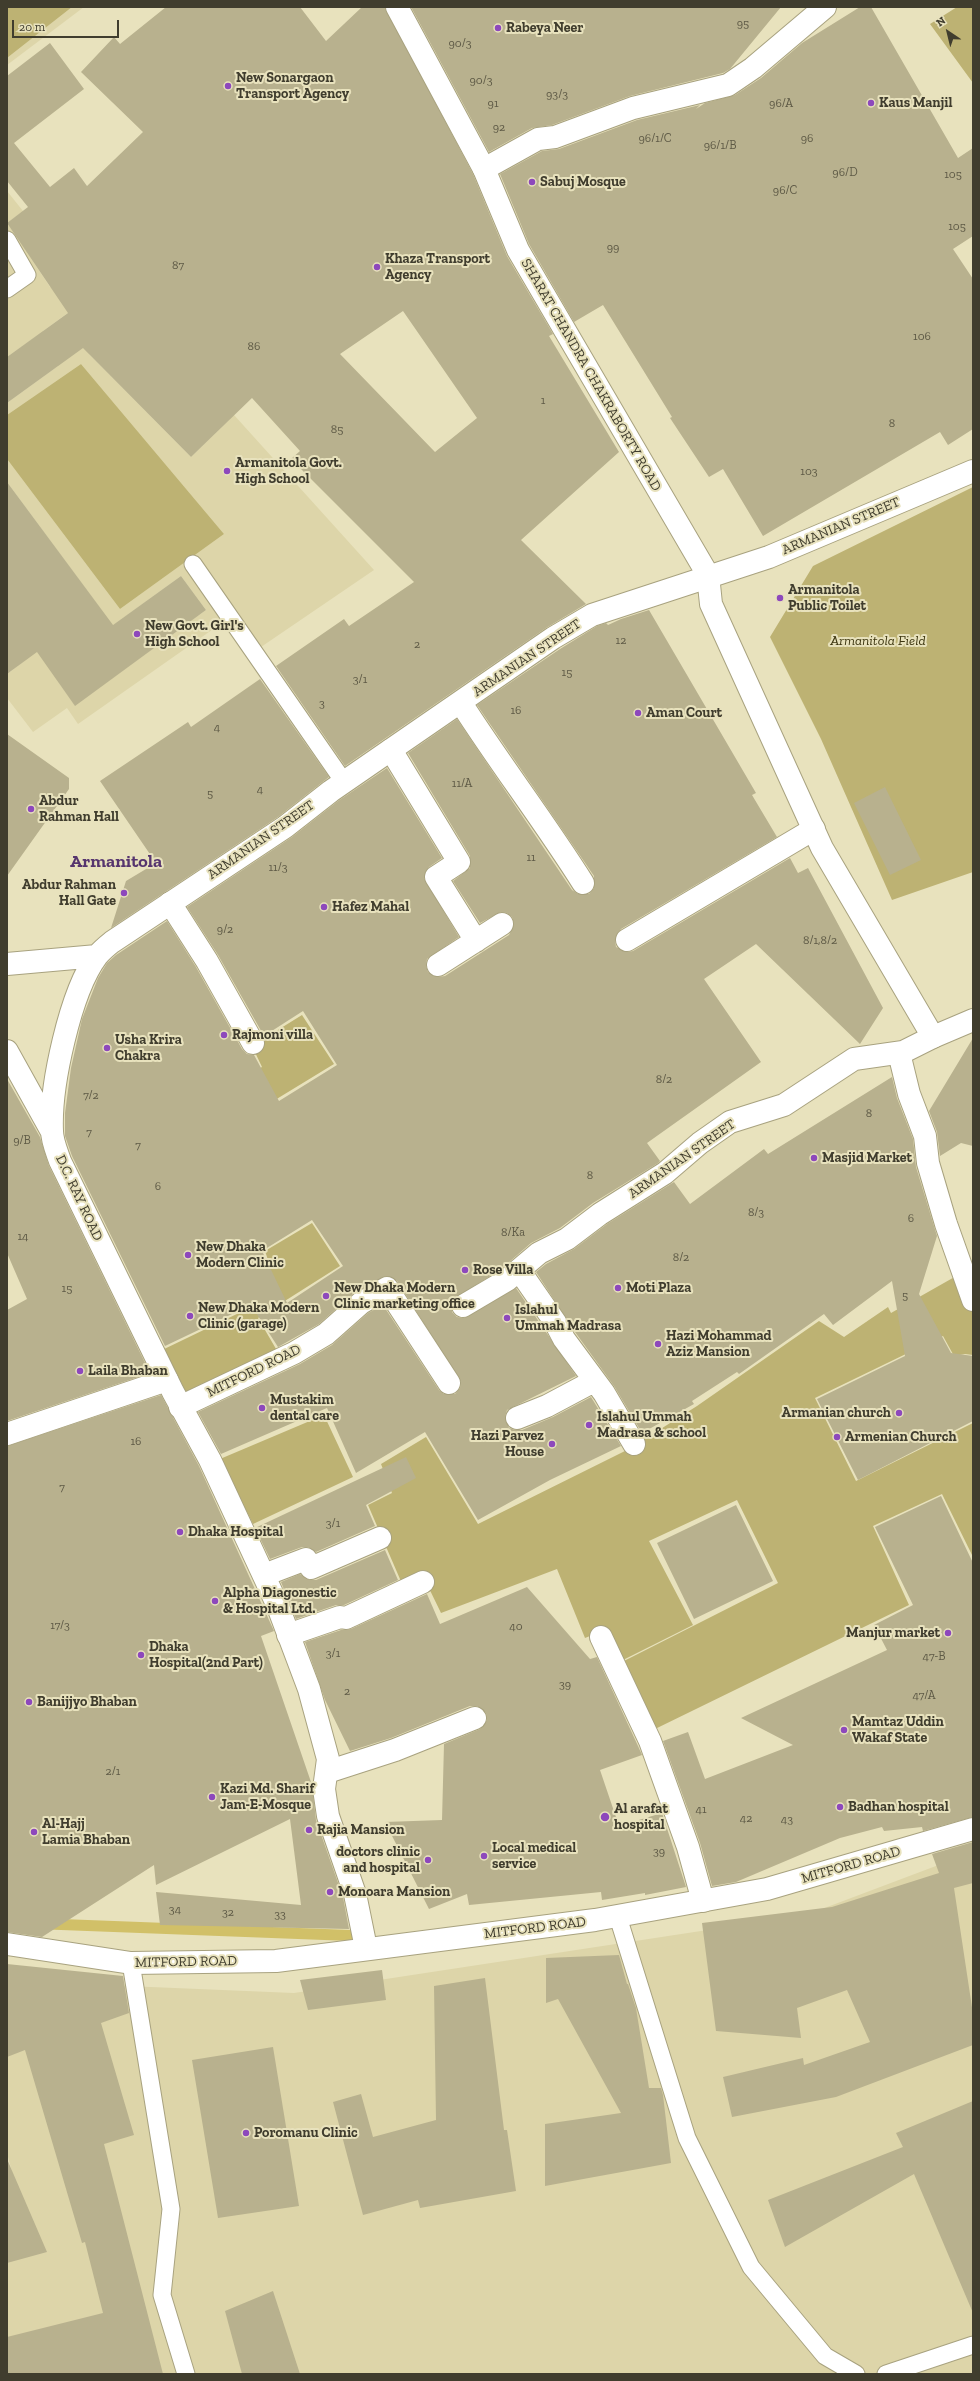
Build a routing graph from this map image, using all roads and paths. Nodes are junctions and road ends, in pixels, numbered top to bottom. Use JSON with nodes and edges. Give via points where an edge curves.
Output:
{"nodes":[{"id":1,"x":397,"y":7,"type":"edge"},
{"id":2,"x":825,"y":7,"type":"edge"},
{"id":3,"x":484,"y":169,"type":"junction"},
{"id":4,"x":7,"y":240,"type":"edge"},
{"id":5,"x":7,"y":289,"type":"edge"},
{"id":6,"x":973,"y":471,"type":"edge"},
{"id":7,"x":193,"y":564,"type":"dead end"},
{"id":8,"x":708,"y":575,"type":"junction"},
{"id":9,"x":461,"y":702,"type":"junction"},
{"id":10,"x":391,"y":750,"type":"junction"},
{"id":11,"x":344,"y":782,"type":"junction"},
{"id":12,"x":814,"y":829,"type":"junction"},
{"id":13,"x":583,"y":883,"type":"dead end"},
{"id":14,"x":170,"y":903,"type":"junction"},
{"id":15,"x":502,"y":924,"type":"dead end"},
{"id":16,"x":627,"y":940,"type":"dead end"},
{"id":17,"x":476,"y":941,"type":"junction"},
{"id":18,"x":97,"y":956,"type":"junction"},
{"id":19,"x":7,"y":964,"type":"edge"},
{"id":20,"x":438,"y":965,"type":"dead end"},
{"id":21,"x":973,"y":1020,"type":"edge"},
{"id":22,"x":933,"y":1037,"type":"junction"},
{"id":23,"x":253,"y":1043,"type":"dead end"},
{"id":24,"x":7,"y":1051,"type":"edge"},
{"id":25,"x":899,"y":1053,"type":"junction"},
{"id":26,"x":52,"y":1132,"type":"junction"},
{"id":27,"x":519,"y":1270,"type":"junction"},
{"id":28,"x":973,"y":1300,"type":"edge"},
{"id":29,"x":462,"y":1306,"type":"dead end"},
{"id":30,"x":167,"y":1380,"type":"junction"},
{"id":31,"x":594,"y":1381,"type":"junction"},
{"id":32,"x":450,"y":1383,"type":"dead end"},
{"id":33,"x":180,"y":1407,"type":"junction"},
{"id":34,"x":517,"y":1418,"type":"dead end"},
{"id":35,"x":7,"y":1434,"type":"edge"},
{"id":36,"x":634,"y":1444,"type":"dead end"},
{"id":37,"x":380,"y":1538,"type":"dead end"},
{"id":38,"x":264,"y":1575,"type":"junction"},
{"id":39,"x":423,"y":1582,"type":"dead end"},
{"id":40,"x":288,"y":1635,"type":"junction"},
{"id":41,"x":601,"y":1637,"type":"dead end"},
{"id":42,"x":475,"y":1718,"type":"dead end"},
{"id":43,"x":327,"y":1772,"type":"junction"},
{"id":44,"x":973,"y":1829,"type":"edge"},
{"id":45,"x":703,"y":1901,"type":"junction"},
{"id":46,"x":618,"y":1916,"type":"junction"},
{"id":47,"x":7,"y":1944,"type":"edge"},
{"id":48,"x":366,"y":1948,"type":"junction"},
{"id":49,"x":131,"y":1963,"type":"junction"},
{"id":50,"x":973,"y":2345,"type":"edge"},
{"id":51,"x":186,"y":2374,"type":"edge"},
{"id":52,"x":856,"y":2374,"type":"edge"},
{"id":53,"x":886,"y":2374,"type":"edge"}],
"edges":[{"from":1,"to":3,"type":"street","name":"SHARAT CHANDRA CHAKRABORTY ROAD"},
{"from":2,"to":3,"type":"street","via":[[753,68],[728,85],[633,108],[555,137],[538,139]]},
{"from":3,"to":8,"type":"street","name":"SHARAT CHANDRA CHAKRABORTY ROAD","via":[[518,250]]},
{"from":4,"to":5,"type":"lane","via":[[27,275]]},
{"from":6,"to":8,"type":"street","name":"ARMANIAN STREET","via":[[769,557]]},
{"from":7,"to":11,"type":"lane"},
{"from":8,"to":9,"type":"street","name":"ARMANIAN STREET","via":[[592,615],[553,638]]},
{"from":8,"to":12,"type":"street","via":[[711,604],[740,673]]},
{"from":9,"to":10,"type":"street","name":"ARMANIAN STREET"},
{"from":9,"to":13,"type":"street","name":"ARMANIAN STREET","via":[[496,759],[511,775]]},
{"from":10,"to":11,"type":"street","name":"ARMANIAN STREET"},
{"from":10,"to":17,"type":"street","via":[[459,862],[436,877]]},
{"from":11,"to":14,"type":"street","name":"ARMANIAN STREET","via":[[285,827]]},
{"from":12,"to":16,"type":"street"},
{"from":12,"to":22,"type":"street","via":[[822,848]]},
{"from":14,"to":18,"type":"street","name":"ARMANIAN STREET","via":[[112,942]]},
{"from":14,"to":23,"type":"street","via":[[207,961]]},
{"from":15,"to":17,"type":"street"},
{"from":17,"to":20,"type":"street"},
{"from":18,"to":19,"type":"street"},
{"from":18,"to":26,"type":"street","name":"D.C. RAY ROAD","via":[[74,999],[67,1025]]},
{"from":21,"to":22,"type":"street","name":"ARMANIAN STREET"},
{"from":22,"to":25,"type":"street","name":"ARMANIAN STREET"},
{"from":24,"to":26,"type":"street"},
{"from":25,"to":27,"type":"street","name":"ARMANIAN STREET","via":[[854,1059],[784,1105],[730,1122],[665,1172],[600,1214],[567,1239],[539,1253]]},
{"from":25,"to":28,"type":"street","via":[[909,1094],[925,1136],[928,1164]]},
{"from":26,"to":30,"type":"street","name":"D.C. RAY ROAD","via":[[69,1184]]},
{"from":27,"to":29,"type":"street","name":"ARMANIAN STREET","via":[[507,1280]]},
{"from":27,"to":31,"type":"street"},
{"from":30,"to":33,"type":"street","name":"D.C. RAY ROAD"},
{"from":30,"to":35,"type":"street"},
{"from":31,"to":34,"type":"street","via":[[547,1406]]},
{"from":31,"to":36,"type":"street","via":[[604,1393]]},
{"from":32,"to":33,"type":"street","name":"MITFORD ROAD","via":[[387,1288],[361,1302],[326,1334],[294,1353]]},
{"from":33,"to":38,"type":"street","via":[[210,1460]]},
{"from":37,"to":38,"type":"street","via":[[311,1568],[306,1559]]},
{"from":38,"to":40,"type":"street"},
{"from":39,"to":40,"type":"street","via":[[346,1618],[340,1617]]},
{"from":40,"to":43,"type":"street","via":[[309,1689],[328,1759]]},
{"from":41,"to":45,"type":"street","via":[[650,1741],[688,1847]]},
{"from":42,"to":43,"type":"street","via":[[395,1750]]},
{"from":43,"to":48,"type":"street","via":[[324,1789],[328,1816],[355,1894]]},
{"from":44,"to":45,"type":"street","name":"MITFORD ROAD","via":[[767,1889]]},
{"from":45,"to":46,"type":"street","name":"MITFORD ROAD"},
{"from":46,"to":48,"type":"street","name":"MITFORD ROAD"},
{"from":46,"to":52,"type":"lane","via":[[686,2138],[751,2267],[825,2356]]},
{"from":47,"to":49,"type":"street","name":"MITFORD ROAD"},
{"from":48,"to":49,"type":"street","name":"MITFORD ROAD","via":[[276,1961]]},
{"from":49,"to":51,"type":"lane","via":[[172,2209],[162,2295]]},
{"from":50,"to":53,"type":"lane"}]}
